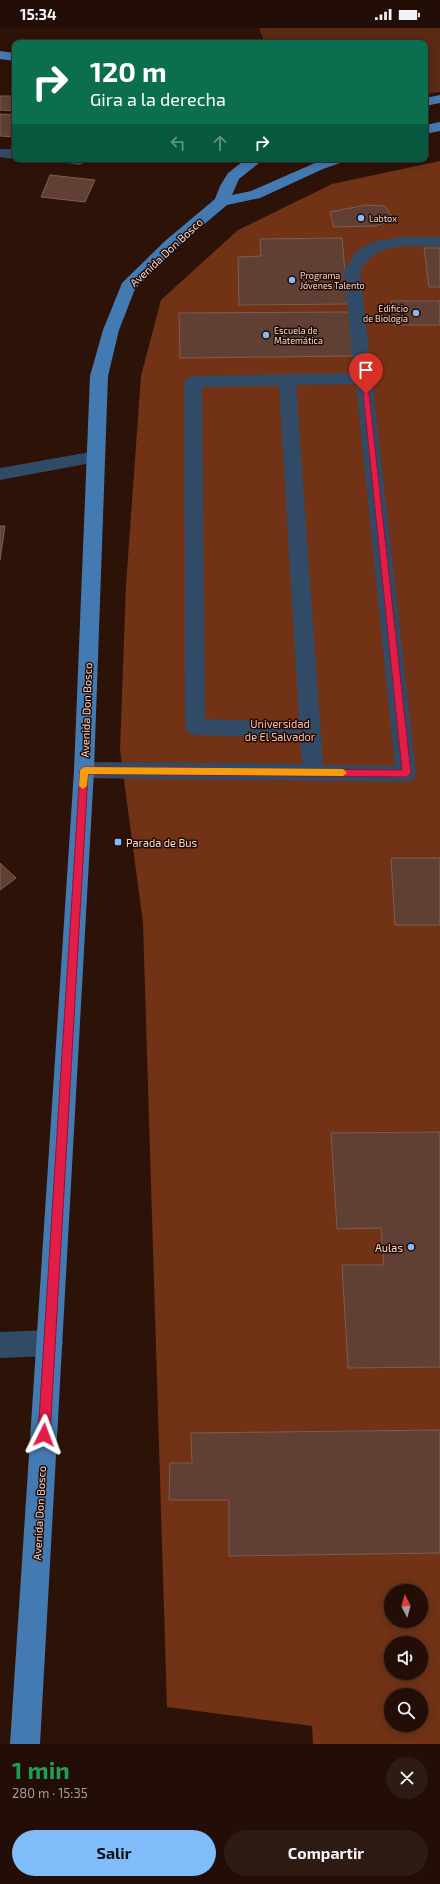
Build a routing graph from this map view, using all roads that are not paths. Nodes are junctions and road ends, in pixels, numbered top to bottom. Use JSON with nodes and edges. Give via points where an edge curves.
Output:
{"nodes":[{"id":1,"x":0,"y":55,"type":"edge"},
{"id":2,"x":12,"y":57,"type":"edge"},
{"id":3,"x":440,"y":99,"type":"edge"},
{"id":4,"x":428,"y":101,"type":"edge"},
{"id":5,"x":440,"y":126,"type":"edge"},
{"id":6,"x":428,"y":129,"type":"edge"},
{"id":7,"x":0,"y":153,"type":"edge"},
{"id":8,"x":12,"y":154,"type":"edge"},
{"id":9,"x":247,"y":162,"type":"edge"},
{"id":10,"x":312,"y":162,"type":"edge"},
{"id":11,"x":234,"y":166,"type":"edge"},
{"id":12,"x":222,"y":201,"type":"junction"},
{"id":13,"x":440,"y":242,"type":"edge"},
{"id":14,"x":364,"y":378,"type":"junction"},
{"id":15,"x":287,"y":380,"type":"junction"},
{"id":16,"x":96,"y":457,"type":"junction"},
{"id":17,"x":0,"y":474,"type":"edge"},
{"id":18,"x":310,"y":730,"type":"junction"},
{"id":19,"x":84,"y":770,"type":"junction"},
{"id":20,"x":313,"y":772,"type":"junction"},
{"id":21,"x":50,"y":1343,"type":"junction"},
{"id":22,"x":0,"y":1345,"type":"edge"},
{"id":23,"x":26,"y":1744,"type":"edge"}],
"edges":[{"from":1,"to":2,"type":"main road"},
{"from":3,"to":4,"type":"main road"},
{"from":5,"to":6,"type":"main road"},
{"from":7,"to":8,"type":"street"},
{"from":9,"to":11,"type":"main road"},
{"from":10,"to":12,"type":"main road","name":"Avenida Don Bosco","via":[[254,194]]},
{"from":11,"to":12,"type":"main road"},
{"from":12,"to":16,"type":"main road","name":"Avenida Don Bosco","via":[[171,244],[128,287],[111,330],[99,376]]},
{"from":13,"to":14,"type":"street","via":[[380,246],[367,251],[358,259],[352,271]]},
{"from":14,"to":15,"type":"street"},
{"from":14,"to":20,"type":"street","via":[[406,774]]},
{"from":15,"to":18,"type":"street"},
{"from":15,"to":18,"type":"street","via":[[193,382],[195,727]]},
{"from":16,"to":17,"type":"street"},
{"from":16,"to":19,"type":"main road","name":"Avenida Don Bosco"},
{"from":18,"to":20,"type":"street"},
{"from":19,"to":20,"type":"street"},
{"from":19,"to":21,"type":"main road","name":"Avenida Don Bosco"},
{"from":21,"to":22,"type":"street"},
{"from":21,"to":23,"type":"main road","name":"Avenida Don Bosco"}]}
